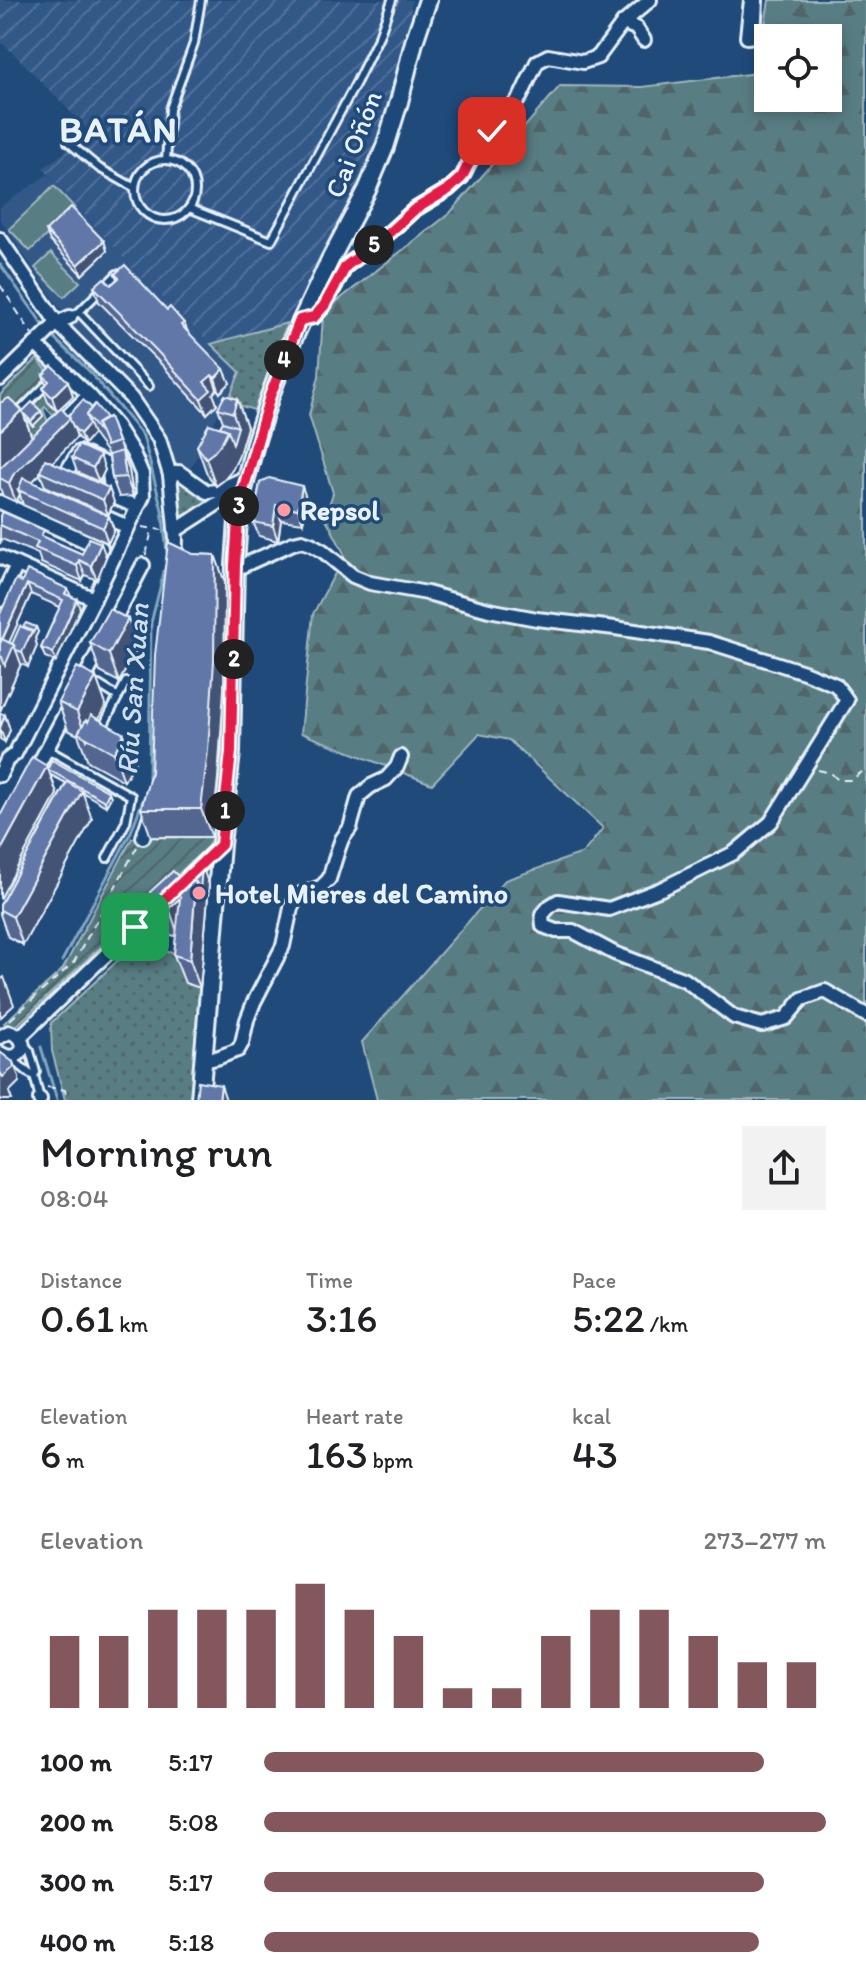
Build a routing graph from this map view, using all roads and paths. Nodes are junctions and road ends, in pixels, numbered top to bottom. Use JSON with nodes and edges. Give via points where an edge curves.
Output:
{"nodes":[{"id":1,"x":201,"y":0,"type":"edge"},
{"id":2,"x":392,"y":0,"type":"edge"},
{"id":3,"x":650,"y":0,"type":"edge"},
{"id":4,"x":425,"y":3,"type":"edge"},
{"id":5,"x":623,"y":23,"type":"junction"},
{"id":6,"x":644,"y":40,"type":"dead end"},
{"id":7,"x":68,"y":142,"type":"dead end"},
{"id":8,"x":166,"y":160,"type":"junction"},
{"id":9,"x":135,"y":188,"type":"junction"},
{"id":10,"x":189,"y":208,"type":"junction"},
{"id":11,"x":0,"y":239,"type":"edge"},
{"id":12,"x":117,"y":274,"type":"edge"},
{"id":13,"x":0,"y":285,"type":"edge"},
{"id":14,"x":74,"y":314,"type":"junction"},
{"id":15,"x":300,"y":320,"type":"junction"},
{"id":16,"x":57,"y":323,"type":"junction"},
{"id":17,"x":35,"y":344,"type":"junction"},
{"id":18,"x":61,"y":369,"type":"junction"},
{"id":19,"x":0,"y":379,"type":"edge"},
{"id":20,"x":149,"y":386,"type":"dead end"},
{"id":21,"x":89,"y":395,"type":"junction"},
{"id":22,"x":19,"y":412,"type":"edge"},
{"id":23,"x":45,"y":438,"type":"edge"},
{"id":24,"x":52,"y":469,"type":"edge"},
{"id":25,"x":170,"y":475,"type":"junction"},
{"id":26,"x":77,"y":480,"type":"junction"},
{"id":27,"x":244,"y":482,"type":"junction"},
{"id":28,"x":112,"y":496,"type":"junction"},
{"id":29,"x":0,"y":502,"type":"edge"},
{"id":30,"x":137,"y":507,"type":"junction"},
{"id":31,"x":89,"y":510,"type":"edge"},
{"id":32,"x":142,"y":526,"type":"dead end"},
{"id":33,"x":127,"y":529,"type":"junction"},
{"id":34,"x":175,"y":531,"type":"junction"},
{"id":35,"x":115,"y":555,"type":"junction"},
{"id":36,"x":0,"y":557,"type":"edge"},
{"id":37,"x":17,"y":565,"type":"junction"},
{"id":38,"x":143,"y":565,"type":"joint"},
{"id":39,"x":235,"y":569,"type":"junction"},
{"id":40,"x":174,"y":576,"type":"edge"},
{"id":41,"x":94,"y":599,"type":"junction"},
{"id":42,"x":0,"y":600,"type":"edge"},
{"id":43,"x":126,"y":682,"type":"dead end"},
{"id":44,"x":99,"y":685,"type":"edge"},
{"id":45,"x":118,"y":697,"type":"junction"},
{"id":46,"x":62,"y":720,"type":"junction"},
{"id":47,"x":31,"y":722,"type":"junction"},
{"id":48,"x":110,"y":738,"type":"edge"},
{"id":49,"x":47,"y":749,"type":"junction"},
{"id":50,"x":87,"y":756,"type":"edge"},
{"id":51,"x":401,"y":757,"type":"dead end"},
{"id":52,"x":4,"y":758,"type":"edge"},
{"id":53,"x":81,"y":768,"type":"junction"},
{"id":54,"x":805,"y":768,"type":"junction"},
{"id":55,"x":866,"y":769,"type":"edge"},
{"id":56,"x":0,"y":775,"type":"edge"},
{"id":57,"x":27,"y":786,"type":"edge"},
{"id":58,"x":157,"y":795,"type":"edge"},
{"id":59,"x":143,"y":837,"type":"joint"},
{"id":60,"x":221,"y":845,"type":"junction"},
{"id":61,"x":107,"y":858,"type":"dead end"},
{"id":62,"x":179,"y":886,"type":"edge"},
{"id":63,"x":168,"y":896,"type":"edge"},
{"id":64,"x":866,"y":1015,"type":"edge"},
{"id":65,"x":3,"y":1031,"type":"edge"},
{"id":66,"x":21,"y":1040,"type":"junction"},
{"id":67,"x":3,"y":1055,"type":"edge"},
{"id":68,"x":204,"y":1060,"type":"junction"},
{"id":69,"x":34,"y":1075,"type":"junction"},
{"id":70,"x":46,"y":1086,"type":"dead end"},
{"id":71,"x":40,"y":1100,"type":"edge"},
{"id":72,"x":67,"y":1100,"type":"edge"},
{"id":73,"x":200,"y":1100,"type":"edge"}],
"edges":[{"from":1,"to":8,"type":"lane","via":[[194,43],[170,109]]},
{"from":2,"to":10,"type":"lane","via":[[357,81],[271,241]]},
{"from":3,"to":5,"type":"street"},
{"from":4,"to":15,"type":"street","name":"Cai Oñón","via":[[385,147]]},
{"from":5,"to":6,"type":"street","via":[[636,28]]},
{"from":5,"to":15,"type":"street","via":[[598,57],[583,62],[548,56],[537,62],[521,96],[474,153],[462,177],[346,266],[324,306],[314,317]]},
{"from":7,"to":9,"type":"lane"},
{"from":8,"to":9,"type":"lane","via":[[144,167]]},
{"from":8,"to":10,"type":"lane","via":[[191,175],[194,198]]},
{"from":9,"to":10,"type":"lane","via":[[140,206],[154,218],[173,219]]},
{"from":11,"to":16,"type":"street"},
{"from":12,"to":14,"type":"lane"},
{"from":13,"to":17,"type":"path"},
{"from":14,"to":16,"type":"street"},
{"from":14,"to":20,"type":"lane"},
{"from":15,"to":27,"type":"street","name":"Cai Oñón"},
{"from":16,"to":17,"type":"street"},
{"from":16,"to":25,"type":"street","via":[[131,398],[159,439]]},
{"from":17,"to":18,"type":"street"},
{"from":17,"to":19,"type":"street"},
{"from":18,"to":21,"type":"street"},
{"from":18,"to":22,"type":"lane"},
{"from":21,"to":23,"type":"street"},
{"from":21,"to":30,"type":"street","via":[[116,426],[142,474],[143,496]]},
{"from":24,"to":26,"type":"street"},
{"from":25,"to":27,"type":"street","via":[[179,472],[207,492]]},
{"from":25,"to":34,"type":"street"},
{"from":26,"to":28,"type":"street"},
{"from":26,"to":28,"type":"street","via":[[79,452],[108,465]]},
{"from":27,"to":34,"type":"street"},
{"from":27,"to":39,"type":"street","name":"Cai Oñón"},
{"from":28,"to":30,"type":"street"},
{"from":29,"to":35,"type":"street"},
{"from":30,"to":33,"type":"street"},
{"from":31,"to":33,"type":"street"},
{"from":32,"to":38,"type":"path","via":[[152,529]]},
{"from":33,"to":35,"type":"street"},
{"from":34,"to":40,"type":"street"},
{"from":35,"to":41,"type":"street"},
{"from":36,"to":37,"type":"street"},
{"from":37,"to":41,"type":"street"},
{"from":37,"to":42,"type":"street"},
{"from":38,"to":46,"type":"street"},
{"from":39,"to":54,"type":"street","via":[[302,541],[370,583],[537,619],[709,642],[804,672],[836,685],[847,700]]},
{"from":39,"to":60,"type":"street","name":"Cai Oñón","via":[[231,752]]},
{"from":41,"to":47,"type":"street"},
{"from":43,"to":45,"type":"lane"},
{"from":44,"to":45,"type":"lane"},
{"from":45,"to":48,"type":"lane","via":[[100,732]]},
{"from":46,"to":47,"type":"street","via":[[45,710],[29,739],[35,724]]},
{"from":46,"to":49,"type":"street"},
{"from":47,"to":52,"type":"street","via":[[15,754]]},
{"from":49,"to":53,"type":"lane"},
{"from":49,"to":57,"type":"street"},
{"from":50,"to":53,"type":"lane"},
{"from":51,"to":68,"type":"street","via":[[386,779],[359,796],[329,879],[298,895],[283,946],[254,1002],[238,1050]]},
{"from":52,"to":56,"type":"street"},
{"from":53,"to":61,"type":"lane","via":[[131,796],[126,822]]},
{"from":54,"to":55,"type":"path","via":[[831,773],[838,780],[851,780]]},
{"from":54,"to":64,"type":"street","via":[[771,822],[734,853],[609,909],[558,901],[542,915],[543,926],[573,931],[685,980],[734,1017],[762,1025],[786,1018],[802,999],[825,991]]},
{"from":58,"to":59,"type":"street"},
{"from":59,"to":65,"type":"path","via":[[74,962]]},
{"from":60,"to":62,"type":"street"},
{"from":60,"to":68,"type":"street"},
{"from":63,"to":66,"type":"street"},
{"from":65,"to":66,"type":"street"},
{"from":66,"to":67,"type":"street","via":[[15,1057]]},
{"from":66,"to":69,"type":"lane","via":[[30,1051]]},
{"from":67,"to":69,"type":"lane"},
{"from":68,"to":73,"type":"street"},
{"from":69,"to":71,"type":"lane"},
{"from":70,"to":72,"type":"path","via":[[65,1090]]}]}
